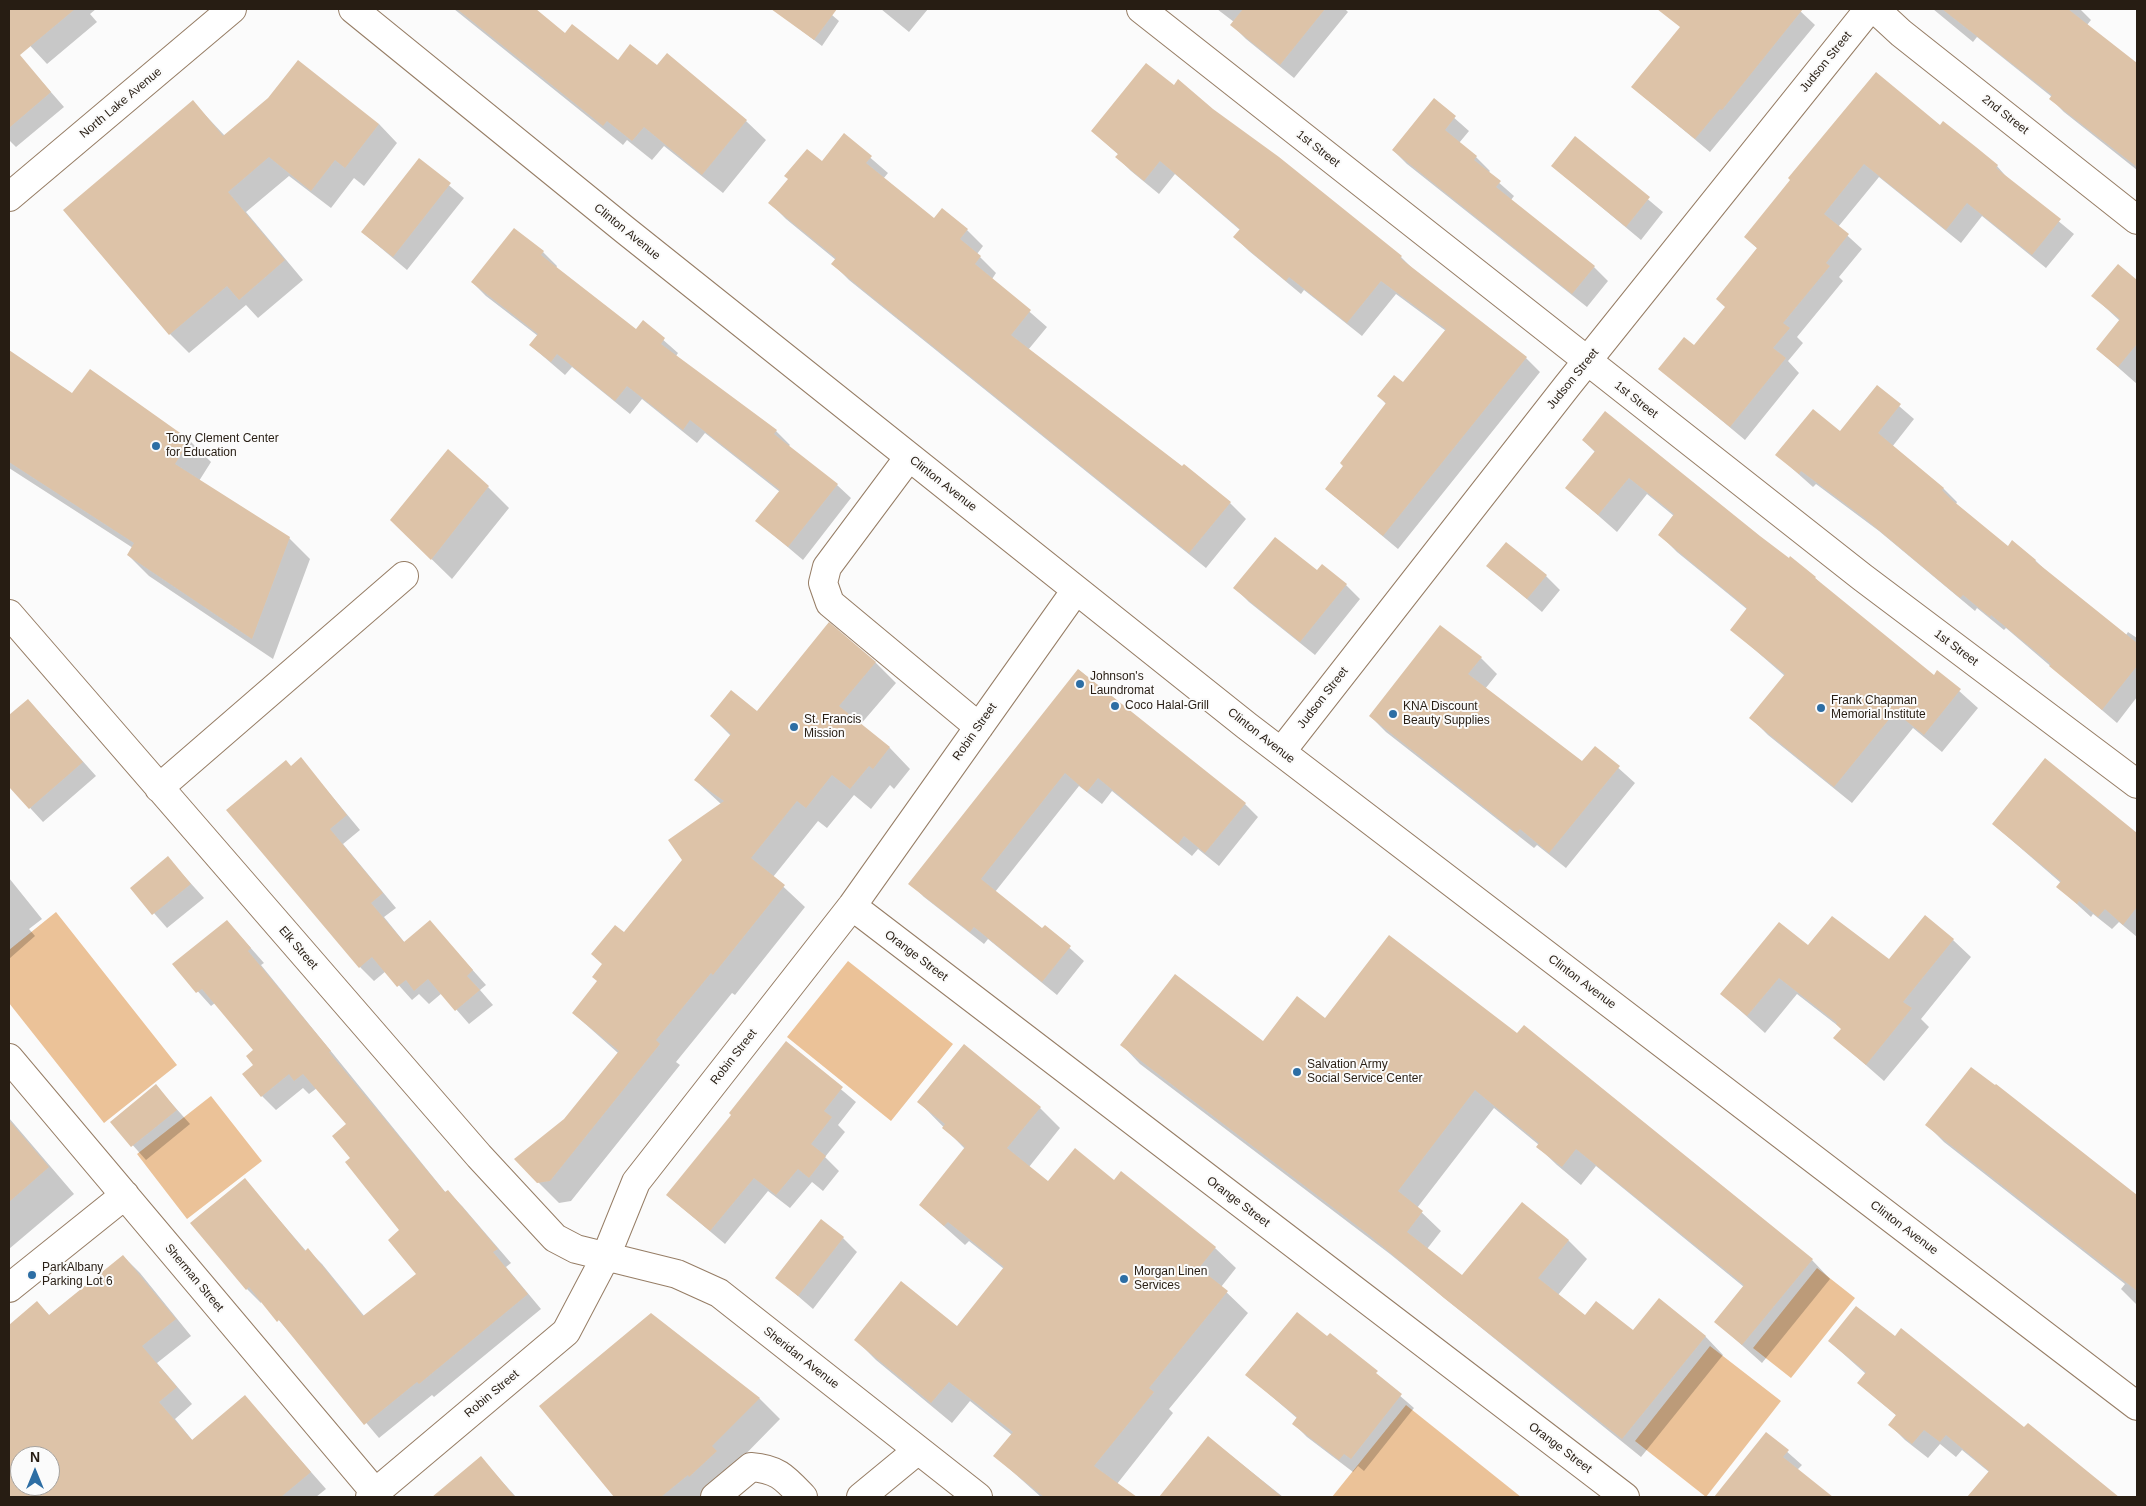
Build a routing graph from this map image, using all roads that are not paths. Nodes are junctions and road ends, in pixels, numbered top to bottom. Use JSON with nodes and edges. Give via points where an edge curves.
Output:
{"nodes":[{"id":1,"x":232,"y":9,"type":"edge"},
{"id":2,"x":353,"y":9,"type":"edge"},
{"id":3,"x":1141,"y":9,"type":"edge"},
{"id":4,"x":1869,"y":9,"type":"edge"},
{"id":5,"x":1875,"y":9,"type":"edge"},
{"id":6,"x":9,"y":197,"type":"edge"},
{"id":7,"x":2137,"y":220,"type":"edge"},
{"id":8,"x":1587,"y":362,"type":"junction"},
{"id":9,"x":909,"y":457,"type":"junction"},
{"id":10,"x":404,"y":576,"type":"dead end"},
{"id":11,"x":1076,"y":590,"type":"junction"},
{"id":12,"x":9,"y":614,"type":"edge"},
{"id":13,"x":979,"y":727,"type":"junction"},
{"id":14,"x":1281,"y":752,"type":"junction"},
{"id":15,"x":2137,"y":784,"type":"edge"},
{"id":16,"x":159,"y":788,"type":"junction"},
{"id":17,"x":852,"y":906,"type":"junction"},
{"id":18,"x":9,"y":1058,"type":"edge"},
{"id":19,"x":125,"y":1195,"type":"junction"},
{"id":20,"x":606,"y":1256,"type":"junction"},
{"id":21,"x":9,"y":1288,"type":"edge"},
{"id":22,"x":2137,"y":1406,"type":"edge"},
{"id":23,"x":918,"y":1450,"type":"junction"},
{"id":24,"x":375,"y":1496,"type":"edge"},
{"id":25,"x":715,"y":1497,"type":"edge"},
{"id":26,"x":803,"y":1497,"type":"edge"},
{"id":27,"x":861,"y":1497,"type":"edge"},
{"id":28,"x":978,"y":1497,"type":"edge"},
{"id":29,"x":1625,"y":1497,"type":"edge"}],
"edges":[{"from":1,"to":6,"type":"street","name":"North Lake Avenue"},
{"from":2,"to":9,"type":"street","name":"Clinton Avenue"},
{"from":3,"to":8,"type":"street","name":"1st Street"},
{"from":4,"to":8,"type":"street","name":"Judson Street"},
{"from":5,"to":7,"type":"street","name":"2nd Street"},
{"from":8,"to":14,"type":"street","name":"Judson Street"},
{"from":8,"to":15,"type":"street","name":"1st Street","via":[[1862,577]]},
{"from":9,"to":11,"type":"street","name":"Clinton Avenue"},
{"from":9,"to":13,"type":"street","via":[[827,567],[823,583],[830,603]]},
{"from":10,"to":16,"type":"street"},
{"from":11,"to":13,"type":"street","name":"Robin Street"},
{"from":11,"to":14,"type":"street","name":"Clinton Avenue"},
{"from":12,"to":16,"type":"street","name":"Elk Street"},
{"from":13,"to":17,"type":"street","name":"Robin Street"},
{"from":14,"to":22,"type":"street","name":"Clinton Avenue"},
{"from":16,"to":20,"type":"street","name":"Elk Street","via":[[479,1156],[555,1238],[576,1249]]},
{"from":17,"to":20,"type":"street","name":"Robin Street","via":[[636,1182]]},
{"from":17,"to":29,"type":"street","name":"Orange Street"},
{"from":18,"to":19,"type":"street","name":"Sherman Street"},
{"from":19,"to":21,"type":"street"},
{"from":19,"to":24,"type":"street","name":"Sherman Street"},
{"from":20,"to":23,"type":"street","name":"Sheridan Avenue","via":[[677,1274],[719,1294]]},
{"from":20,"to":24,"type":"street","name":"Robin Street","via":[[566,1332]]},
{"from":23,"to":27,"type":"street"},
{"from":23,"to":28,"type":"street","name":"Sheridan Avenue"},
{"from":25,"to":26,"type":"street","via":[[751,1467],[769,1468]]}]}
